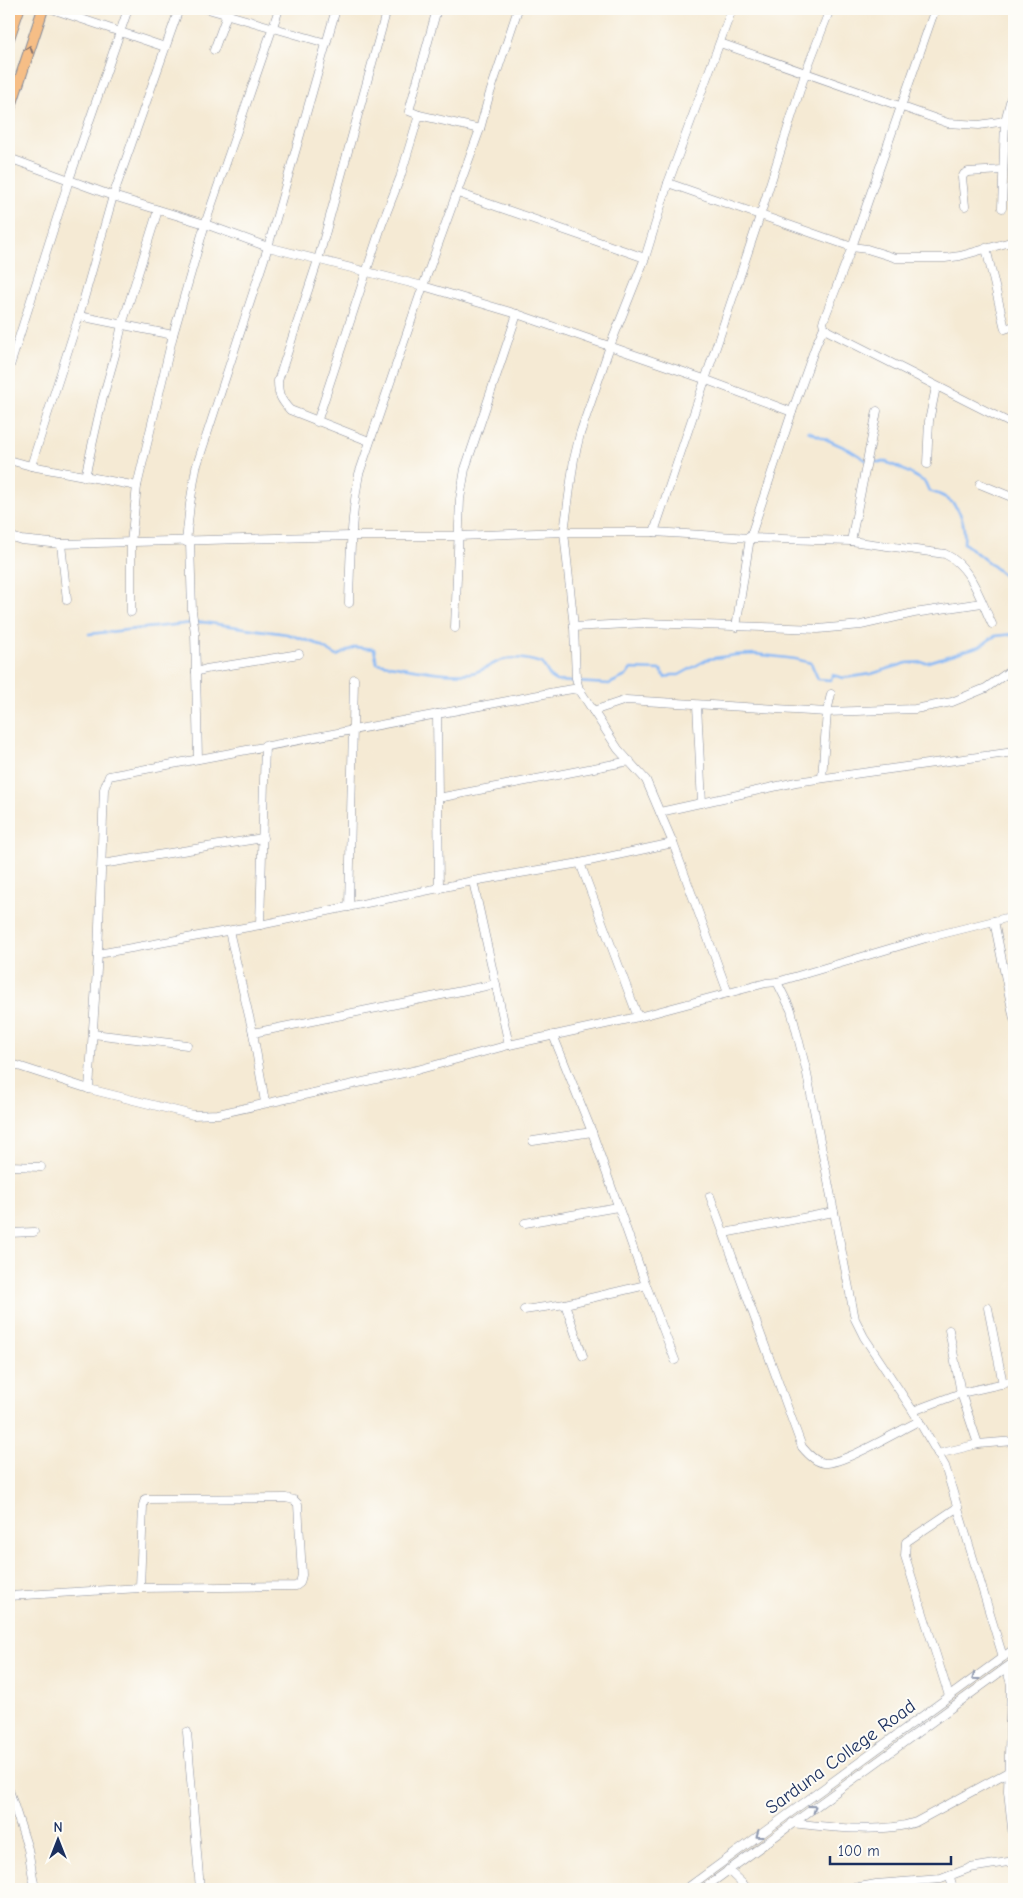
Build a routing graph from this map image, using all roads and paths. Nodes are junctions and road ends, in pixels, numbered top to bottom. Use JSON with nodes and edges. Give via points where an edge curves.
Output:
{"nodes":[{"id":1,"x":19,"y":9,"type":"edge"},
{"id":2,"x":43,"y":9,"type":"edge"},
{"id":3,"x":52,"y":9,"type":"edge"},
{"id":4,"x":128,"y":9,"type":"edge"},
{"id":5,"x":178,"y":9,"type":"edge"},
{"id":6,"x":208,"y":9,"type":"edge"},
{"id":7,"x":279,"y":9,"type":"edge"},
{"id":8,"x":336,"y":9,"type":"edge"},
{"id":9,"x":387,"y":9,"type":"edge"},
{"id":10,"x":436,"y":9,"type":"edge"},
{"id":11,"x":518,"y":9,"type":"edge"},
{"id":12,"x":732,"y":9,"type":"edge"},
{"id":13,"x":830,"y":9,"type":"edge"},
{"id":14,"x":935,"y":9,"type":"edge"},
{"id":15,"x":228,"y":12,"type":"edge"},
{"id":16,"x":272,"y":28,"type":"junction"},
{"id":17,"x":121,"y":31,"type":"junction"},
{"id":18,"x":9,"y":38,"type":"edge"},
{"id":19,"x":326,"y":43,"type":"junction"},
{"id":20,"x":720,"y":43,"type":"junction"},
{"id":21,"x":165,"y":47,"type":"junction"},
{"id":22,"x":214,"y":50,"type":"dead end"},
{"id":23,"x":805,"y":74,"type":"junction"},
{"id":24,"x":1014,"y":87,"type":"edge"},
{"id":25,"x":900,"y":106,"type":"junction"},
{"id":26,"x":9,"y":112,"type":"edge"},
{"id":27,"x":419,"y":115,"type":"junction"},
{"id":28,"x":1004,"y":121,"type":"junction"},
{"id":29,"x":480,"y":129,"type":"junction"},
{"id":30,"x":9,"y":158,"type":"edge"},
{"id":31,"x":1003,"y":170,"type":"junction"},
{"id":32,"x":68,"y":180,"type":"junction"},
{"id":33,"x":668,"y":183,"type":"junction"},
{"id":34,"x":458,"y":193,"type":"junction"},
{"id":35,"x":113,"y":196,"type":"junction"},
{"id":36,"x":965,"y":206,"type":"dead end"},
{"id":37,"x":1002,"y":208,"type":"dead end"},
{"id":38,"x":158,"y":210,"type":"junction"},
{"id":39,"x":760,"y":216,"type":"junction"},
{"id":40,"x":205,"y":224,"type":"junction"},
{"id":41,"x":1014,"y":241,"type":"edge"},
{"id":42,"x":268,"y":247,"type":"junction"},
{"id":43,"x":852,"y":247,"type":"junction"},
{"id":44,"x":986,"y":248,"type":"junction"},
{"id":45,"x":645,"y":258,"type":"junction"},
{"id":46,"x":318,"y":260,"type":"junction"},
{"id":47,"x":366,"y":272,"type":"junction"},
{"id":48,"x":423,"y":286,"type":"junction"},
{"id":49,"x":516,"y":314,"type":"junction"},
{"id":50,"x":80,"y":316,"type":"junction"},
{"id":51,"x":122,"y":325,"type":"junction"},
{"id":52,"x":1014,"y":326,"type":"edge"},
{"id":53,"x":824,"y":327,"type":"junction"},
{"id":54,"x":173,"y":335,"type":"junction"},
{"id":55,"x":610,"y":346,"type":"junction"},
{"id":56,"x":9,"y":369,"type":"edge"},
{"id":57,"x":704,"y":379,"type":"junction"},
{"id":58,"x":936,"y":387,"type":"junction"},
{"id":59,"x":877,"y":411,"type":"dead end"},
{"id":60,"x":792,"y":412,"type":"junction"},
{"id":61,"x":317,"y":422,"type":"junction"},
{"id":62,"x":1014,"y":425,"type":"edge"},
{"id":63,"x":369,"y":441,"type":"junction"},
{"id":64,"x":9,"y":460,"type":"edge"},
{"id":65,"x":926,"y":464,"type":"dead end"},
{"id":66,"x":31,"y":466,"type":"junction"},
{"id":67,"x":85,"y":477,"type":"junction"},
{"id":68,"x":980,"y":484,"type":"dead end"},
{"id":69,"x":137,"y":486,"type":"junction"},
{"id":70,"x":1014,"y":498,"type":"edge"},
{"id":71,"x":564,"y":532,"type":"junction"},
{"id":72,"x":654,"y":532,"type":"junction"},
{"id":73,"x":9,"y":536,"type":"edge"},
{"id":74,"x":351,"y":536,"type":"junction"},
{"id":75,"x":459,"y":536,"type":"junction"},
{"id":76,"x":750,"y":538,"type":"junction"},
{"id":77,"x":850,"y":541,"type":"junction"},
{"id":78,"x":188,"y":542,"type":"junction"},
{"id":79,"x":131,"y":543,"type":"junction"},
{"id":80,"x":60,"y":544,"type":"junction"},
{"id":81,"x":67,"y":600,"type":"dead end"},
{"id":82,"x":349,"y":603,"type":"dead end"},
{"id":83,"x":982,"y":603,"type":"junction"},
{"id":84,"x":132,"y":612,"type":"dead end"},
{"id":85,"x":992,"y":624,"type":"dead end"},
{"id":86,"x":574,"y":627,"type":"junction"},
{"id":87,"x":736,"y":627,"type":"junction"},
{"id":88,"x":455,"y":628,"type":"dead end"},
{"id":89,"x":299,"y":654,"type":"dead end"},
{"id":90,"x":1014,"y":668,"type":"edge"},
{"id":91,"x":196,"y":672,"type":"junction"},
{"id":92,"x":354,"y":679,"type":"dead end"},
{"id":93,"x":580,"y":690,"type":"junction"},
{"id":94,"x":831,"y":694,"type":"dead end"},
{"id":95,"x":697,"y":705,"type":"junction"},
{"id":96,"x":593,"y":711,"type":"junction"},
{"id":97,"x":827,"y":712,"type":"junction"},
{"id":98,"x":437,"y":714,"type":"junction"},
{"id":99,"x":354,"y":729,"type":"junction"},
{"id":100,"x":265,"y":745,"type":"junction"},
{"id":101,"x":1014,"y":752,"type":"edge"},
{"id":102,"x":198,"y":759,"type":"junction"},
{"id":103,"x":630,"y":761,"type":"junction"},
{"id":104,"x":822,"y":778,"type":"junction"},
{"id":105,"x":438,"y":798,"type":"junction"},
{"id":106,"x":702,"y":803,"type":"junction"},
{"id":107,"x":660,"y":812,"type":"junction"},
{"id":108,"x":263,"y":838,"type":"junction"},
{"id":109,"x":672,"y":844,"type":"junction"},
{"id":110,"x":580,"y":863,"type":"junction"},
{"id":111,"x":102,"y":864,"type":"junction"},
{"id":112,"x":473,"y":881,"type":"junction"},
{"id":113,"x":439,"y":888,"type":"junction"},
{"id":114,"x":349,"y":907,"type":"junction"},
{"id":115,"x":1014,"y":916,"type":"edge"},
{"id":116,"x":994,"y":921,"type":"junction"},
{"id":117,"x":260,"y":925,"type":"junction"},
{"id":118,"x":229,"y":930,"type":"junction"},
{"id":119,"x":98,"y":954,"type":"junction"},
{"id":120,"x":777,"y":982,"type":"junction"},
{"id":121,"x":496,"y":984,"type":"junction"},
{"id":122,"x":728,"y":993,"type":"junction"},
{"id":123,"x":638,"y":1017,"type":"junction"},
{"id":124,"x":1014,"y":1019,"type":"edge"},
{"id":125,"x":93,"y":1034,"type":"junction"},
{"id":126,"x":253,"y":1034,"type":"junction"},
{"id":127,"x":553,"y":1036,"type":"junction"},
{"id":128,"x":187,"y":1045,"type":"dead end"},
{"id":129,"x":509,"y":1045,"type":"junction"},
{"id":130,"x":9,"y":1063,"type":"edge"},
{"id":131,"x":89,"y":1089,"type":"junction"},
{"id":132,"x":265,"y":1102,"type":"junction"},
{"id":133,"x":592,"y":1132,"type":"junction"},
{"id":134,"x":533,"y":1141,"type":"dead end"},
{"id":135,"x":9,"y":1166,"type":"edge"},
{"id":136,"x":41,"y":1168,"type":"dead end"},
{"id":137,"x":710,"y":1196,"type":"dead end"},
{"id":138,"x":618,"y":1207,"type":"junction"},
{"id":139,"x":834,"y":1212,"type":"junction"},
{"id":140,"x":525,"y":1223,"type":"dead end"},
{"id":141,"x":34,"y":1232,"type":"dead end"},
{"id":142,"x":9,"y":1233,"type":"edge"},
{"id":143,"x":724,"y":1233,"type":"junction"},
{"id":144,"x":646,"y":1285,"type":"junction"},
{"id":145,"x":566,"y":1304,"type":"junction"},
{"id":146,"x":988,"y":1308,"type":"dead end"},
{"id":147,"x":524,"y":1310,"type":"dead end"},
{"id":148,"x":949,"y":1330,"type":"dead end"},
{"id":149,"x":583,"y":1356,"type":"dead end"},
{"id":150,"x":675,"y":1360,"type":"dead end"},
{"id":151,"x":1014,"y":1382,"type":"edge"},
{"id":152,"x":1003,"y":1384,"type":"junction"},
{"id":153,"x":961,"y":1393,"type":"junction"},
{"id":154,"x":913,"y":1411,"type":"junction"},
{"id":155,"x":918,"y":1421,"type":"junction"},
{"id":156,"x":1014,"y":1441,"type":"edge"},
{"id":157,"x":978,"y":1444,"type":"junction"},
{"id":158,"x":938,"y":1454,"type":"junction"},
{"id":159,"x":958,"y":1507,"type":"junction"},
{"id":160,"x":140,"y":1588,"type":"junction"},
{"id":161,"x":9,"y":1596,"type":"edge"},
{"id":162,"x":1014,"y":1649,"type":"edge"},
{"id":163,"x":1003,"y":1657,"type":"junction"},
{"id":164,"x":1014,"y":1662,"type":"edge"},
{"id":165,"x":1006,"y":1668,"type":"junction"},
{"id":166,"x":949,"y":1696,"type":"junction"},
{"id":167,"x":187,"y":1732,"type":"dead end"},
{"id":168,"x":1008,"y":1772,"type":"junction"},
{"id":169,"x":9,"y":1790,"type":"edge"},
{"id":170,"x":792,"y":1823,"type":"junction"},
{"id":171,"x":1014,"y":1846,"type":"edge"},
{"id":172,"x":1014,"y":1861,"type":"edge"},
{"id":173,"x":728,"y":1870,"type":"junction"},
{"id":174,"x":950,"y":1877,"type":"junction"},
{"id":175,"x":35,"y":1889,"type":"edge"},
{"id":176,"x":200,"y":1889,"type":"edge"},
{"id":177,"x":686,"y":1889,"type":"edge"},
{"id":178,"x":703,"y":1889,"type":"edge"},
{"id":179,"x":748,"y":1889,"type":"edge"},
{"id":180,"x":848,"y":1889,"type":"edge"},
{"id":181,"x":952,"y":1889,"type":"edge"}],
"edges":[{"from":1,"to":18,"type":"main road"},
{"from":26,"to":2,"type":"main road","one_way":true},
{"from":3,"to":17,"type":"street"},
{"from":4,"to":17,"type":"street"},
{"from":5,"to":21,"type":"street"},
{"from":6,"to":15,"type":"street"},
{"from":7,"to":16,"type":"street"},
{"from":8,"to":19,"type":"street"},
{"from":9,"to":46,"type":"street"},
{"from":10,"to":27,"type":"street","via":[[410,111]]},
{"from":11,"to":29,"type":"street"},
{"from":12,"to":20,"type":"street"},
{"from":13,"to":23,"type":"street"},
{"from":14,"to":25,"type":"street"},
{"from":15,"to":16,"type":"street"},
{"from":15,"to":22,"type":"street"},
{"from":16,"to":19,"type":"street"},
{"from":16,"to":40,"type":"street"},
{"from":17,"to":21,"type":"street"},
{"from":17,"to":32,"type":"street"},
{"from":19,"to":42,"type":"street"},
{"from":20,"to":23,"type":"street"},
{"from":20,"to":33,"type":"street"},
{"from":21,"to":35,"type":"street"},
{"from":23,"to":25,"type":"street"},
{"from":23,"to":39,"type":"street"},
{"from":24,"to":28,"type":"street"},
{"from":25,"to":28,"type":"street","via":[[948,123],[979,125]]},
{"from":25,"to":43,"type":"street"},
{"from":27,"to":29,"type":"street"},
{"from":27,"to":47,"type":"street"},
{"from":28,"to":31,"type":"street"},
{"from":29,"to":34,"type":"street"},
{"from":30,"to":32,"type":"street"},
{"from":31,"to":36,"type":"street","via":[[964,174]]},
{"from":31,"to":37,"type":"street"},
{"from":32,"to":35,"type":"street"},
{"from":32,"to":56,"type":"street"},
{"from":33,"to":39,"type":"street"},
{"from":33,"to":45,"type":"street"},
{"from":34,"to":45,"type":"street"},
{"from":34,"to":48,"type":"street"},
{"from":35,"to":38,"type":"street"},
{"from":35,"to":50,"type":"street"},
{"from":38,"to":40,"type":"street"},
{"from":38,"to":51,"type":"street"},
{"from":39,"to":43,"type":"street"},
{"from":39,"to":57,"type":"street"},
{"from":40,"to":42,"type":"street"},
{"from":40,"to":54,"type":"street"},
{"from":41,"to":44,"type":"street"},
{"from":42,"to":46,"type":"street"},
{"from":42,"to":78,"type":"street","via":[[196,468]]},
{"from":43,"to":44,"type":"street","via":[[896,258],[920,259],[960,256]]},
{"from":43,"to":53,"type":"street","via":[[823,322]]},
{"from":44,"to":52,"type":"street","via":[[1004,329]]},
{"from":45,"to":55,"type":"street"},
{"from":46,"to":47,"type":"street"},
{"from":46,"to":61,"type":"street","via":[[278,381],[281,401],[290,410]]},
{"from":47,"to":48,"type":"street"},
{"from":47,"to":61,"type":"street"},
{"from":48,"to":49,"type":"street"},
{"from":48,"to":63,"type":"street"},
{"from":49,"to":55,"type":"street"},
{"from":49,"to":75,"type":"street","via":[[465,469]]},
{"from":50,"to":51,"type":"street"},
{"from":50,"to":66,"type":"street"},
{"from":51,"to":54,"type":"street"},
{"from":51,"to":67,"type":"street"},
{"from":53,"to":58,"type":"street"},
{"from":53,"to":60,"type":"street"},
{"from":54,"to":69,"type":"street"},
{"from":55,"to":57,"type":"street"},
{"from":55,"to":71,"type":"street","via":[[578,442]]},
{"from":57,"to":60,"type":"street"},
{"from":57,"to":72,"type":"street"},
{"from":58,"to":62,"type":"street"},
{"from":58,"to":65,"type":"street","via":[[928,421]]},
{"from":59,"to":77,"type":"street"},
{"from":60,"to":76,"type":"street"},
{"from":61,"to":63,"type":"street"},
{"from":63,"to":74,"type":"street","via":[[354,500]]},
{"from":64,"to":66,"type":"street"},
{"from":66,"to":67,"type":"street"},
{"from":67,"to":69,"type":"street"},
{"from":68,"to":70,"type":"street"},
{"from":69,"to":79,"type":"street"},
{"from":71,"to":72,"type":"street"},
{"from":71,"to":75,"type":"street"},
{"from":71,"to":86,"type":"street"},
{"from":72,"to":76,"type":"street"},
{"from":73,"to":80,"type":"street"},
{"from":74,"to":75,"type":"street"},
{"from":74,"to":78,"type":"street"},
{"from":74,"to":82,"type":"street"},
{"from":75,"to":88,"type":"street"},
{"from":76,"to":77,"type":"street"},
{"from":76,"to":87,"type":"street"},
{"from":77,"to":83,"type":"street","via":[[954,558],[967,571]]},
{"from":78,"to":79,"type":"street"},
{"from":78,"to":91,"type":"street"},
{"from":79,"to":80,"type":"street"},
{"from":79,"to":84,"type":"street"},
{"from":80,"to":81,"type":"street"},
{"from":83,"to":85,"type":"street"},
{"from":83,"to":87,"type":"street","via":[[860,625],[818,629]]},
{"from":86,"to":87,"type":"street","via":[[644,623]]},
{"from":86,"to":93,"type":"street","via":[[576,678]]},
{"from":89,"to":91,"type":"street"},
{"from":90,"to":97,"type":"street","via":[[986,688],[952,702],[915,709]]},
{"from":91,"to":102,"type":"street"},
{"from":92,"to":99,"type":"street"},
{"from":93,"to":96,"type":"street"},
{"from":93,"to":98,"type":"street"},
{"from":94,"to":97,"type":"street"},
{"from":95,"to":96,"type":"street","via":[[626,700]]},
{"from":95,"to":97,"type":"street"},
{"from":95,"to":106,"type":"street"},
{"from":96,"to":103,"type":"street","via":[[618,749]]},
{"from":97,"to":104,"type":"street"},
{"from":98,"to":99,"type":"street"},
{"from":98,"to":105,"type":"street"},
{"from":99,"to":100,"type":"street"},
{"from":99,"to":114,"type":"street"},
{"from":100,"to":102,"type":"street"},
{"from":100,"to":108,"type":"street"},
{"from":101,"to":104,"type":"street"},
{"from":102,"to":111,"type":"street","via":[[109,776],[104,789]]},
{"from":103,"to":105,"type":"street"},
{"from":103,"to":107,"type":"street","via":[[646,780]]},
{"from":104,"to":106,"type":"street"},
{"from":105,"to":113,"type":"street"},
{"from":106,"to":107,"type":"street"},
{"from":107,"to":109,"type":"street"},
{"from":108,"to":111,"type":"street"},
{"from":108,"to":117,"type":"street"},
{"from":109,"to":110,"type":"street"},
{"from":109,"to":122,"type":"street"},
{"from":110,"to":112,"type":"street"},
{"from":110,"to":123,"type":"street"},
{"from":111,"to":119,"type":"street"},
{"from":112,"to":113,"type":"street"},
{"from":112,"to":121,"type":"street"},
{"from":113,"to":114,"type":"street"},
{"from":114,"to":117,"type":"street"},
{"from":115,"to":116,"type":"street"},
{"from":116,"to":120,"type":"street"},
{"from":116,"to":124,"type":"street"},
{"from":117,"to":118,"type":"street"},
{"from":118,"to":119,"type":"street"},
{"from":118,"to":126,"type":"street"},
{"from":119,"to":125,"type":"street"},
{"from":120,"to":122,"type":"street"},
{"from":120,"to":139,"type":"street","via":[[791,1010],[806,1069]]},
{"from":121,"to":126,"type":"street"},
{"from":121,"to":129,"type":"street"},
{"from":122,"to":123,"type":"street"},
{"from":123,"to":127,"type":"street"},
{"from":125,"to":128,"type":"street"},
{"from":125,"to":131,"type":"street"},
{"from":126,"to":132,"type":"street"},
{"from":127,"to":129,"type":"street"},
{"from":127,"to":133,"type":"street"},
{"from":129,"to":132,"type":"street","via":[[371,1081]]},
{"from":130,"to":131,"type":"street"},
{"from":131,"to":132,"type":"street","via":[[193,1115],[218,1114]]},
{"from":133,"to":134,"type":"street"},
{"from":133,"to":138,"type":"street"},
{"from":135,"to":136,"type":"street"},
{"from":137,"to":143,"type":"street"},
{"from":138,"to":140,"type":"street"},
{"from":138,"to":144,"type":"street"},
{"from":139,"to":143,"type":"street"},
{"from":139,"to":154,"type":"street","via":[[855,1319]]},
{"from":141,"to":142,"type":"street"},
{"from":143,"to":155,"type":"street","via":[[802,1448],[823,1463],[841,1460]]},
{"from":144,"to":145,"type":"street"},
{"from":144,"to":150,"type":"street"},
{"from":145,"to":147,"type":"street"},
{"from":145,"to":149,"type":"street"},
{"from":146,"to":152,"type":"street"},
{"from":148,"to":153,"type":"street"},
{"from":151,"to":152,"type":"street"},
{"from":152,"to":153,"type":"street"},
{"from":153,"to":154,"type":"street"},
{"from":153,"to":157,"type":"street"},
{"from":154,"to":155,"type":"street"},
{"from":155,"to":158,"type":"street"},
{"from":156,"to":157,"type":"street"},
{"from":157,"to":158,"type":"street"},
{"from":158,"to":159,"type":"street"},
{"from":159,"to":163,"type":"street"},
{"from":159,"to":166,"type":"street","via":[[906,1542],[905,1556]]},
{"from":160,"to":160,"type":"street","via":[[296,1586],[302,1575],[298,1504],[286,1498],[145,1499],[142,1505]]},
{"from":160,"to":161,"type":"street"},
{"from":162,"to":163,"type":"street","name":"Sarduna College Road"},
{"from":163,"to":166,"type":"street","name":"Sarduna College Road","one_way":true},
{"from":164,"to":165,"type":"street","name":"Sarduna College Road"},
{"from":165,"to":168,"type":"street","via":[[1011,1684]]},
{"from":170,"to":165,"type":"street","name":"Sarduna College Road","one_way":true},
{"from":166,"to":177,"type":"street","name":"Sarduna College Road","one_way":true},
{"from":167,"to":176,"type":"street"},
{"from":168,"to":170,"type":"street","via":[[903,1827],[827,1827]]},
{"from":168,"to":171,"type":"street"},
{"from":169,"to":175,"type":"street","via":[[28,1849]]},
{"from":170,"to":173,"type":"street","name":"Sarduna College Road"},
{"from":172,"to":174,"type":"street","via":[[970,1868]]},
{"from":173,"to":178,"type":"street","name":"Sarduna College Road"},
{"from":173,"to":179,"type":"street"},
{"from":174,"to":180,"type":"street"},
{"from":174,"to":181,"type":"street"}]}
